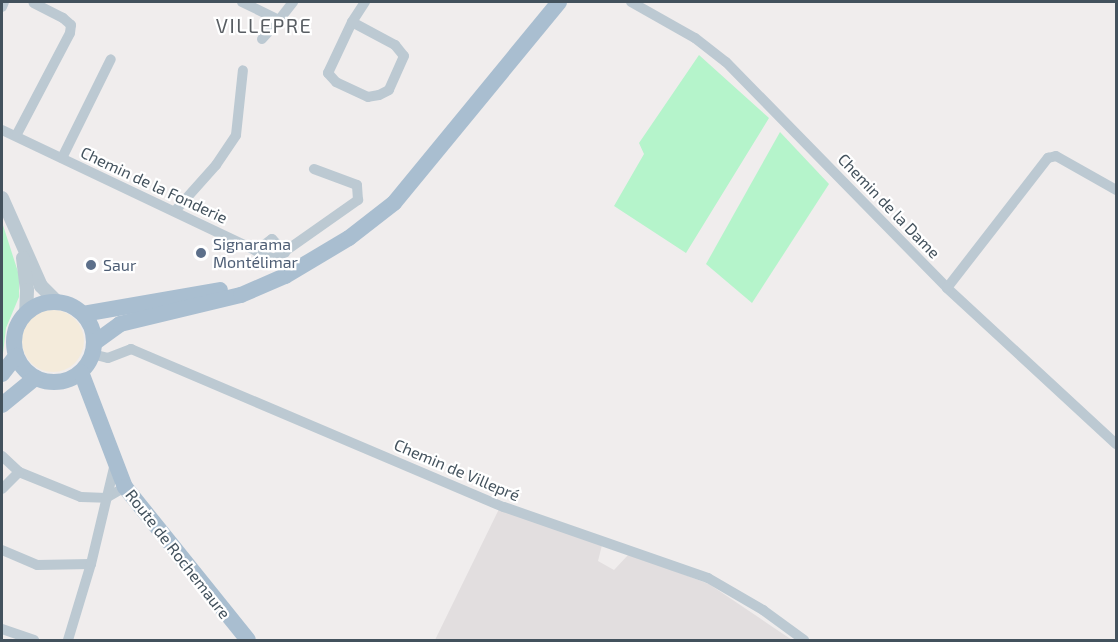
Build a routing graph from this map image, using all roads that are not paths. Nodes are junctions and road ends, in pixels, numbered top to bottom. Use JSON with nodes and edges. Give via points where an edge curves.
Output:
{"nodes":[{"id":1,"x":4,"y":2,"type":"edge"},
{"id":2,"x":242,"y":2,"type":"edge"},
{"id":3,"x":293,"y":2,"type":"edge"},
{"id":4,"x":365,"y":2,"type":"edge"},
{"id":5,"x":559,"y":2,"type":"edge"},
{"id":6,"x":631,"y":2,"type":"edge"},
{"id":7,"x":34,"y":3,"type":"edge"},
{"id":8,"x":2,"y":7,"type":"edge"},
{"id":9,"x":279,"y":20,"type":"junction"},
{"id":10,"x":352,"y":22,"type":"junction"},
{"id":11,"x":262,"y":39,"type":"dead end"},
{"id":12,"x":111,"y":58,"type":"dead end"},
{"id":13,"x":243,"y":70,"type":"dead end"},
{"id":14,"x":2,"y":130,"type":"edge"},
{"id":15,"x":17,"y":134,"type":"junction"},
{"id":16,"x":62,"y":158,"type":"junction"},
{"id":17,"x":314,"y":170,"type":"dead end"},
{"id":18,"x":1116,"y":190,"type":"edge"},
{"id":19,"x":2,"y":198,"type":"edge"},
{"id":20,"x":175,"y":211,"type":"junction"},
{"id":21,"x":20,"y":241,"type":"junction"},
{"id":22,"x":256,"y":251,"type":"junction"},
{"id":23,"x":285,"y":253,"type":"junction"},
{"id":24,"x":285,"y":276,"type":"junction"},
{"id":25,"x":947,"y":288,"type":"junction"},
{"id":26,"x":57,"y":302,"type":"junction"},
{"id":27,"x":26,"y":313,"type":"junction"},
{"id":28,"x":84,"y":314,"type":"junction"},
{"id":29,"x":93,"y":349,"type":"junction"},
{"id":30,"x":16,"y":356,"type":"junction"},
{"id":31,"x":81,"y":372,"type":"junction"},
{"id":32,"x":2,"y":374,"type":"edge"},
{"id":33,"x":35,"y":378,"type":"junction"},
{"id":34,"x":64,"y":381,"type":"junction"},
{"id":35,"x":2,"y":405,"type":"edge"},
{"id":36,"x":1116,"y":444,"type":"edge"},
{"id":37,"x":2,"y":456,"type":"edge"},
{"id":38,"x":115,"y":463,"type":"junction"},
{"id":39,"x":19,"y":472,"type":"junction"},
{"id":40,"x":125,"y":487,"type":"junction"},
{"id":41,"x":2,"y":489,"type":"edge"},
{"id":42,"x":106,"y":498,"type":"junction"},
{"id":43,"x":2,"y":550,"type":"edge"},
{"id":44,"x":91,"y":564,"type":"junction"},
{"id":45,"x":2,"y":629,"type":"edge"},
{"id":46,"x":34,"y":640,"type":"edge"},
{"id":47,"x":68,"y":640,"type":"edge"},
{"id":48,"x":248,"y":640,"type":"edge"},
{"id":49,"x":804,"y":640,"type":"edge"}],
"edges":[{"from":1,"to":8,"type":"street"},
{"from":2,"to":9,"type":"street"},
{"from":3,"to":9,"type":"street"},
{"from":4,"to":10,"type":"street"},
{"from":5,"to":24,"type":"main road","via":[[394,203],[349,238]]},
{"from":6,"to":25,"type":"street","name":"Chemin de la Dame","via":[[695,38],[726,62]]},
{"from":7,"to":15,"type":"street","via":[[63,18],[71,25],[70,33]]},
{"from":9,"to":11,"type":"street"},
{"from":10,"to":10,"type":"street","via":[[328,73],[336,82],[368,97],[379,95],[389,90],[404,56],[396,45]]},
{"from":12,"to":16,"type":"street"},
{"from":13,"to":20,"type":"street","via":[[236,135],[216,165]]},
{"from":14,"to":15,"type":"street","name":"Chemin de la Fonderie"},
{"from":15,"to":16,"type":"street","name":"Chemin de la Fonderie"},
{"from":16,"to":20,"type":"street","name":"Chemin de la Fonderie"},
{"from":17,"to":23,"type":"street","via":[[357,185],[360,194]]},
{"from":18,"to":25,"type":"street","via":[[1056,156],[1048,158]]},
{"from":19,"to":21,"type":"street"},
{"from":20,"to":22,"type":"street","name":"Chemin de la Fonderie"},
{"from":21,"to":26,"type":"street","via":[[41,286]]},
{"from":21,"to":27,"type":"street"},
{"from":22,"to":23,"type":"street","name":"Chemin de la Fonderie","via":[[274,259]]},
{"from":22,"to":23,"type":"street","via":[[273,239]]},
{"from":24,"to":28,"type":"main road"},
{"from":24,"to":29,"type":"main road","via":[[242,295],[120,324]]},
{"from":25,"to":36,"type":"street","name":"Chemin de la Dame"},
{"from":26,"to":27,"type":"main road","via":[[46,302]]},
{"from":26,"to":28,"type":"main road"},
{"from":27,"to":30,"type":"main road","via":[[14,333]]},
{"from":28,"to":29,"type":"main road"},
{"from":29,"to":31,"type":"main road"},
{"from":29,"to":49,"type":"street","name":"Chemin de Villepré","via":[[108,358],[131,349],[504,507],[698,574],[763,610]]},
{"from":30,"to":32,"type":"main road"},
{"from":30,"to":33,"type":"main road"},
{"from":31,"to":34,"type":"main road"},
{"from":31,"to":38,"type":"main road","name":"Route de Rochemaure"},
{"from":33,"to":34,"type":"main road"},
{"from":33,"to":35,"type":"main road"},
{"from":34,"to":38,"type":"main road","name":"Route de Rochemaure","via":[[91,414]]},
{"from":37,"to":39,"type":"street"},
{"from":38,"to":40,"type":"main road","name":"Route de Rochemaure"},
{"from":38,"to":42,"type":"street"},
{"from":39,"to":41,"type":"street"},
{"from":39,"to":42,"type":"street","via":[[68,493]]},
{"from":40,"to":42,"type":"street"},
{"from":40,"to":48,"type":"main road","name":"Route de Rochemaure"},
{"from":42,"to":44,"type":"street"},
{"from":43,"to":44,"type":"street","via":[[37,566]]},
{"from":44,"to":47,"type":"street"},
{"from":45,"to":46,"type":"street"}]}
